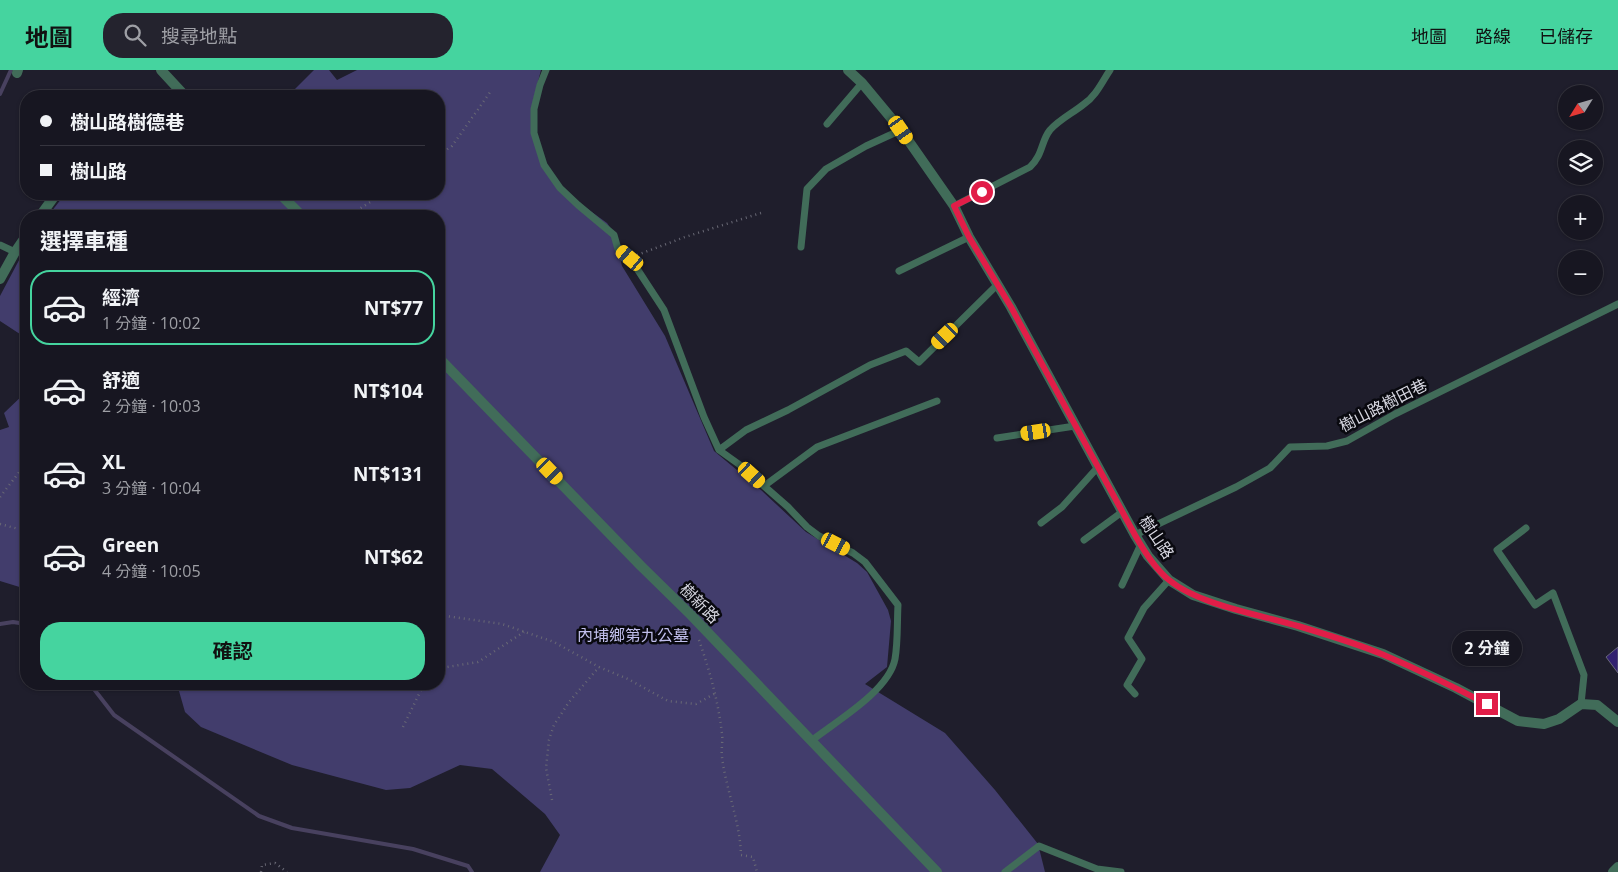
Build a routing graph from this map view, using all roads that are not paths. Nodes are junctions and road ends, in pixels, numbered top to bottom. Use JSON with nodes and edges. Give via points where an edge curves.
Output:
{"nodes":[{"id":1,"x":161,"y":70,"type":"edge"},
{"id":2,"x":546,"y":70,"type":"edge"},
{"id":3,"x":848,"y":70,"type":"edge"},
{"id":4,"x":1110,"y":70,"type":"edge"},
{"id":5,"x":862,"y":83,"type":"junction"},
{"id":6,"x":178,"y":90,"type":"edge"},
{"id":7,"x":827,"y":124,"type":"dead end"},
{"id":8,"x":901,"y":130,"type":"junction"},
{"id":9,"x":286,"y":200,"type":"edge"},
{"id":10,"x":954,"y":206,"type":"junction"},
{"id":11,"x":296,"y":210,"type":"edge"},
{"id":12,"x":969,"y":237,"type":"junction"},
{"id":13,"x":0,"y":245,"type":"edge"},
{"id":14,"x":20,"y":245,"type":"edge"},
{"id":15,"x":801,"y":247,"type":"dead end"},
{"id":16,"x":15,"y":252,"type":"junction"},
{"id":17,"x":900,"y":271,"type":"dead end"},
{"id":18,"x":0,"y":279,"type":"edge"},
{"id":19,"x":997,"y":285,"type":"junction"},
{"id":20,"x":1618,"y":304,"type":"edge"},
{"id":21,"x":445,"y":364,"type":"edge"},
{"id":22,"x":937,"y":400,"type":"dead end"},
{"id":23,"x":1075,"y":426,"type":"junction"},
{"id":24,"x":997,"y":438,"type":"dead end"},
{"id":25,"x":719,"y":450,"type":"junction"},
{"id":26,"x":1098,"y":467,"type":"junction"},
{"id":27,"x":764,"y":486,"type":"junction"},
{"id":28,"x":1122,"y":512,"type":"junction"},
{"id":29,"x":1041,"y":523,"type":"dead end"},
{"id":30,"x":1526,"y":528,"type":"dead end"},
{"id":31,"x":1084,"y":540,"type":"dead end"},
{"id":32,"x":1138,"y":540,"type":"junction"},
{"id":33,"x":1169,"y":580,"type":"junction"},
{"id":34,"x":1122,"y":585,"type":"dead end"},
{"id":35,"x":1135,"y":694,"type":"dead end"},
{"id":36,"x":1581,"y":704,"type":"junction"},
{"id":37,"x":1618,"y":722,"type":"edge"},
{"id":38,"x":811,"y":742,"type":"junction"},
{"id":39,"x":1618,"y":867,"type":"edge"},
{"id":40,"x":937,"y":872,"type":"edge"},
{"id":41,"x":1005,"y":872,"type":"edge"},
{"id":42,"x":1121,"y":872,"type":"edge"},
{"id":43,"x":1613,"y":872,"type":"edge"}],
"edges":[{"from":1,"to":6,"type":"street"},
{"from":2,"to":25,"type":"lane","via":[[534,109],[534,134],[544,165],[560,188],[614,235],[618,248],[630,258],[664,310]]},
{"from":3,"to":5,"type":"street","name":"樹山路"},
{"from":4,"to":10,"type":"lane","via":[[1085,104],[1049,131],[1038,160],[1030,167]]},
{"from":5,"to":7,"type":"lane"},
{"from":5,"to":8,"type":"street","name":"樹山路"},
{"from":8,"to":10,"type":"street","name":"樹山路"},
{"from":8,"to":15,"type":"lane","via":[[826,169],[807,189]]},
{"from":9,"to":11,"type":"street"},
{"from":10,"to":12,"type":"street","name":"樹山路"},
{"from":12,"to":17,"type":"lane"},
{"from":12,"to":19,"type":"street","name":"樹山路"},
{"from":13,"to":16,"type":"lane"},
{"from":14,"to":16,"type":"street"},
{"from":16,"to":18,"type":"street"},
{"from":19,"to":23,"type":"street","name":"樹山路"},
{"from":19,"to":25,"type":"lane","via":[[919,362],[906,351],[870,366],[746,430]]},
{"from":20,"to":32,"type":"lane","name":"樹山路樹田巷","via":[[1347,441],[1327,446],[1290,447],[1270,468]]},
{"from":21,"to":38,"type":"street","name":"樹新路"},
{"from":22,"to":27,"type":"lane","via":[[817,447]]},
{"from":23,"to":24,"type":"lane"},
{"from":23,"to":26,"type":"street","name":"樹山路"},
{"from":25,"to":27,"type":"lane"},
{"from":26,"to":28,"type":"street","name":"樹山路"},
{"from":26,"to":29,"type":"lane","via":[[1062,507]]},
{"from":27,"to":38,"type":"lane","via":[[807,527],[865,562],[898,605],[895,661],[884,682],[866,701]]},
{"from":28,"to":31,"type":"lane"},
{"from":28,"to":32,"type":"street","name":"樹山路"},
{"from":30,"to":36,"type":"lane","via":[[1497,550],[1535,605],[1554,593],[1584,675]]},
{"from":32,"to":33,"type":"street","name":"樹山路"},
{"from":32,"to":34,"type":"lane"},
{"from":33,"to":35,"type":"lane","via":[[1144,608],[1128,638],[1142,659],[1127,685]]},
{"from":33,"to":36,"type":"street","name":"樹山路","via":[[1210,600],[1383,654],[1518,721],[1544,724],[1559,719]]},
{"from":36,"to":37,"type":"street","via":[[1597,704]]},
{"from":38,"to":40,"type":"street","name":"樹新路"},
{"from":39,"to":43,"type":"street"},
{"from":41,"to":42,"type":"lane","via":[[1039,846],[1098,869]]}]}
